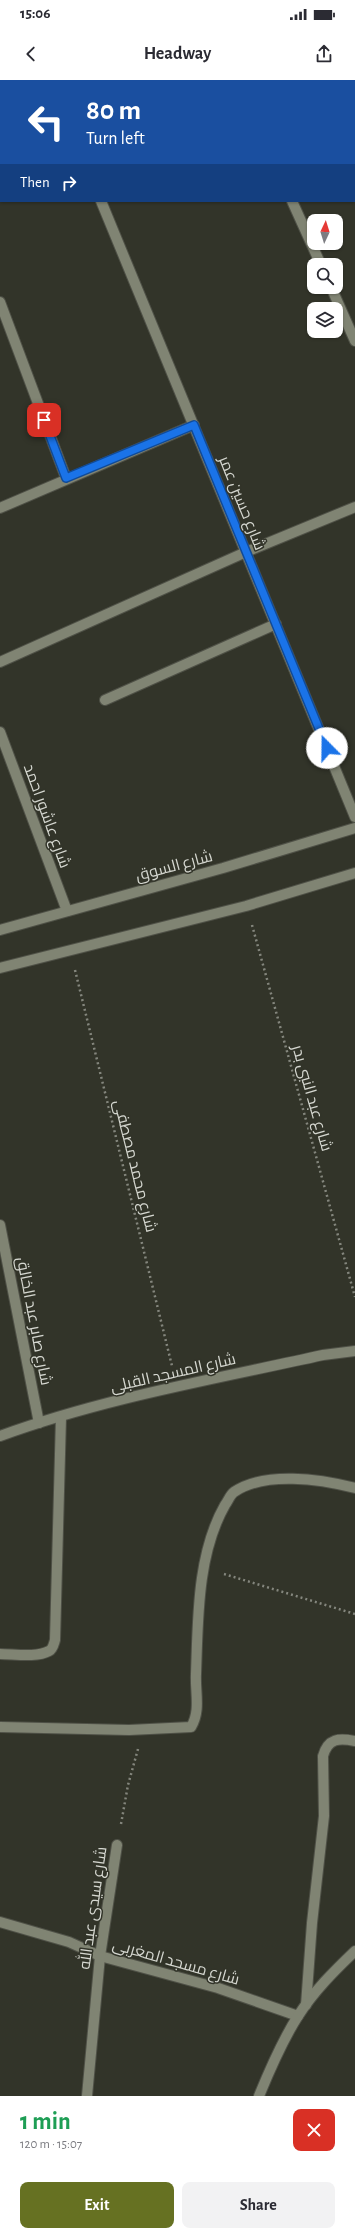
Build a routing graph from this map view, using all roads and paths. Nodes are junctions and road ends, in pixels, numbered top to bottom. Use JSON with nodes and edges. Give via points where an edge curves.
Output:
{"nodes":[{"id":1,"x":101,"y":202,"type":"edge"},
{"id":2,"x":292,"y":202,"type":"edge"},
{"id":3,"x":318,"y":258,"type":"edge"},
{"id":4,"x":334,"y":294,"type":"edge"},
{"id":5,"x":0,"y":302,"type":"edge"},
{"id":6,"x":355,"y":341,"type":"edge"},
{"id":7,"x":194,"y":425,"type":"junction"},
{"id":8,"x":66,"y":478,"type":"junction"},
{"id":9,"x":355,"y":507,"type":"edge"},
{"id":10,"x":0,"y":508,"type":"edge"},
{"id":11,"x":246,"y":552,"type":"junction"},
{"id":12,"x":276,"y":624,"type":"junction"},
{"id":13,"x":0,"y":662,"type":"edge"},
{"id":14,"x":105,"y":700,"type":"dead end"},
{"id":15,"x":0,"y":732,"type":"edge"},
{"id":16,"x":355,"y":817,"type":"edge"},
{"id":17,"x":355,"y":828,"type":"edge"},
{"id":18,"x":355,"y":873,"type":"edge"},
{"id":19,"x":246,"y":906,"type":"junction"},
{"id":20,"x":67,"y":911,"type":"junction"},
{"id":21,"x":0,"y":930,"type":"edge"},
{"id":22,"x":70,"y":950,"type":"junction"},
{"id":23,"x":0,"y":968,"type":"edge"},
{"id":24,"x":0,"y":1225,"type":"edge"},
{"id":25,"x":355,"y":1297,"type":"edge"},
{"id":26,"x":355,"y":1350,"type":"edge"},
{"id":27,"x":177,"y":1387,"type":"junction"},
{"id":28,"x":61,"y":1417,"type":"junction"},
{"id":29,"x":38,"y":1423,"type":"junction"},
{"id":30,"x":0,"y":1436,"type":"edge"},
{"id":31,"x":355,"y":1488,"type":"edge"},
{"id":32,"x":204,"y":1568,"type":"junction"},
{"id":33,"x":355,"y":1614,"type":"edge"},
{"id":34,"x":0,"y":1654,"type":"edge"},
{"id":35,"x":0,"y":1727,"type":"edge"},
{"id":36,"x":129,"y":1730,"type":"junction"},
{"id":37,"x":355,"y":1741,"type":"edge"},
{"id":38,"x":117,"y":1845,"type":"joint"},
{"id":39,"x":0,"y":1922,"type":"edge"},
{"id":40,"x":355,"y":1951,"type":"edge"},
{"id":41,"x":100,"y":1956,"type":"junction"},
{"id":42,"x":306,"y":2005,"type":"junction"},
{"id":43,"x":298,"y":2016,"type":"junction"},
{"id":44,"x":87,"y":2096,"type":"edge"},
{"id":45,"x":259,"y":2096,"type":"edge"}],
"edges":[{"from":1,"to":7,"type":"street","name":"شارع حسين عمر"},
{"from":2,"to":3,"type":"street"},
{"from":4,"to":6,"type":"street"},
{"from":5,"to":8,"type":"street"},
{"from":7,"to":8,"type":"street"},
{"from":7,"to":11,"type":"street","name":"شارع حسين عمر"},
{"from":8,"to":10,"type":"street"},
{"from":9,"to":11,"type":"street"},
{"from":11,"to":12,"type":"street","name":"شارع حسين عمر"},
{"from":11,"to":13,"type":"street"},
{"from":12,"to":14,"type":"street"},
{"from":12,"to":16,"type":"street","name":"شارع حسين عمر"},
{"from":15,"to":20,"type":"street","name":"شارع عاشور احمد"},
{"from":17,"to":20,"type":"street","name":"شارع السوق"},
{"from":18,"to":19,"type":"street"},
{"from":19,"to":22,"type":"street"},
{"from":19,"to":25,"type":"path","name":"شارع عبد النبى بدر"},
{"from":20,"to":21,"type":"street","name":"شارع السوق"},
{"from":22,"to":23,"type":"street"},
{"from":22,"to":27,"type":"path","name":"شارع محمد مصطفى"},
{"from":24,"to":29,"type":"street","name":"شارع صابر عبد الخالق"},
{"from":26,"to":27,"type":"street","name":"شارع المسجد القبلى"},
{"from":27,"to":28,"type":"street","name":"شارع المسجد القبلى"},
{"from":28,"to":29,"type":"street","name":"شارع المسجد القبلى"},
{"from":28,"to":34,"type":"street","via":[[55,1640],[52,1648],[45,1652]]},
{"from":29,"to":30,"type":"street","name":"شارع المسجد القبلى"},
{"from":31,"to":32,"type":"street","via":[[311,1480],[282,1479],[248,1484],[232,1493],[222,1511]]},
{"from":32,"to":33,"type":"path"},
{"from":32,"to":36,"type":"street","via":[[195,1720],[191,1727]]},
{"from":35,"to":36,"type":"street"},
{"from":36,"to":38,"type":"path","name":"شارع سيدى عبد الله","via":[[138,1745]]},
{"from":37,"to":42,"type":"street","via":[[338,1738],[333,1740],[326,1747],[323,1756],[324,1816]]},
{"from":38,"to":41,"type":"street","name":"شارع سيدى عبد الله"},
{"from":39,"to":41,"type":"street","name":"شارع مسجد المغربى","via":[[69,1942]]},
{"from":40,"to":42,"type":"street","via":[[325,1981]]},
{"from":41,"to":43,"type":"street","name":"شارع مسجد المغربى","via":[[218,1988]]},
{"from":41,"to":44,"type":"street","name":"شارع سيدى عبد الله"},
{"from":42,"to":43,"type":"street"},
{"from":43,"to":45,"type":"street"}]}
